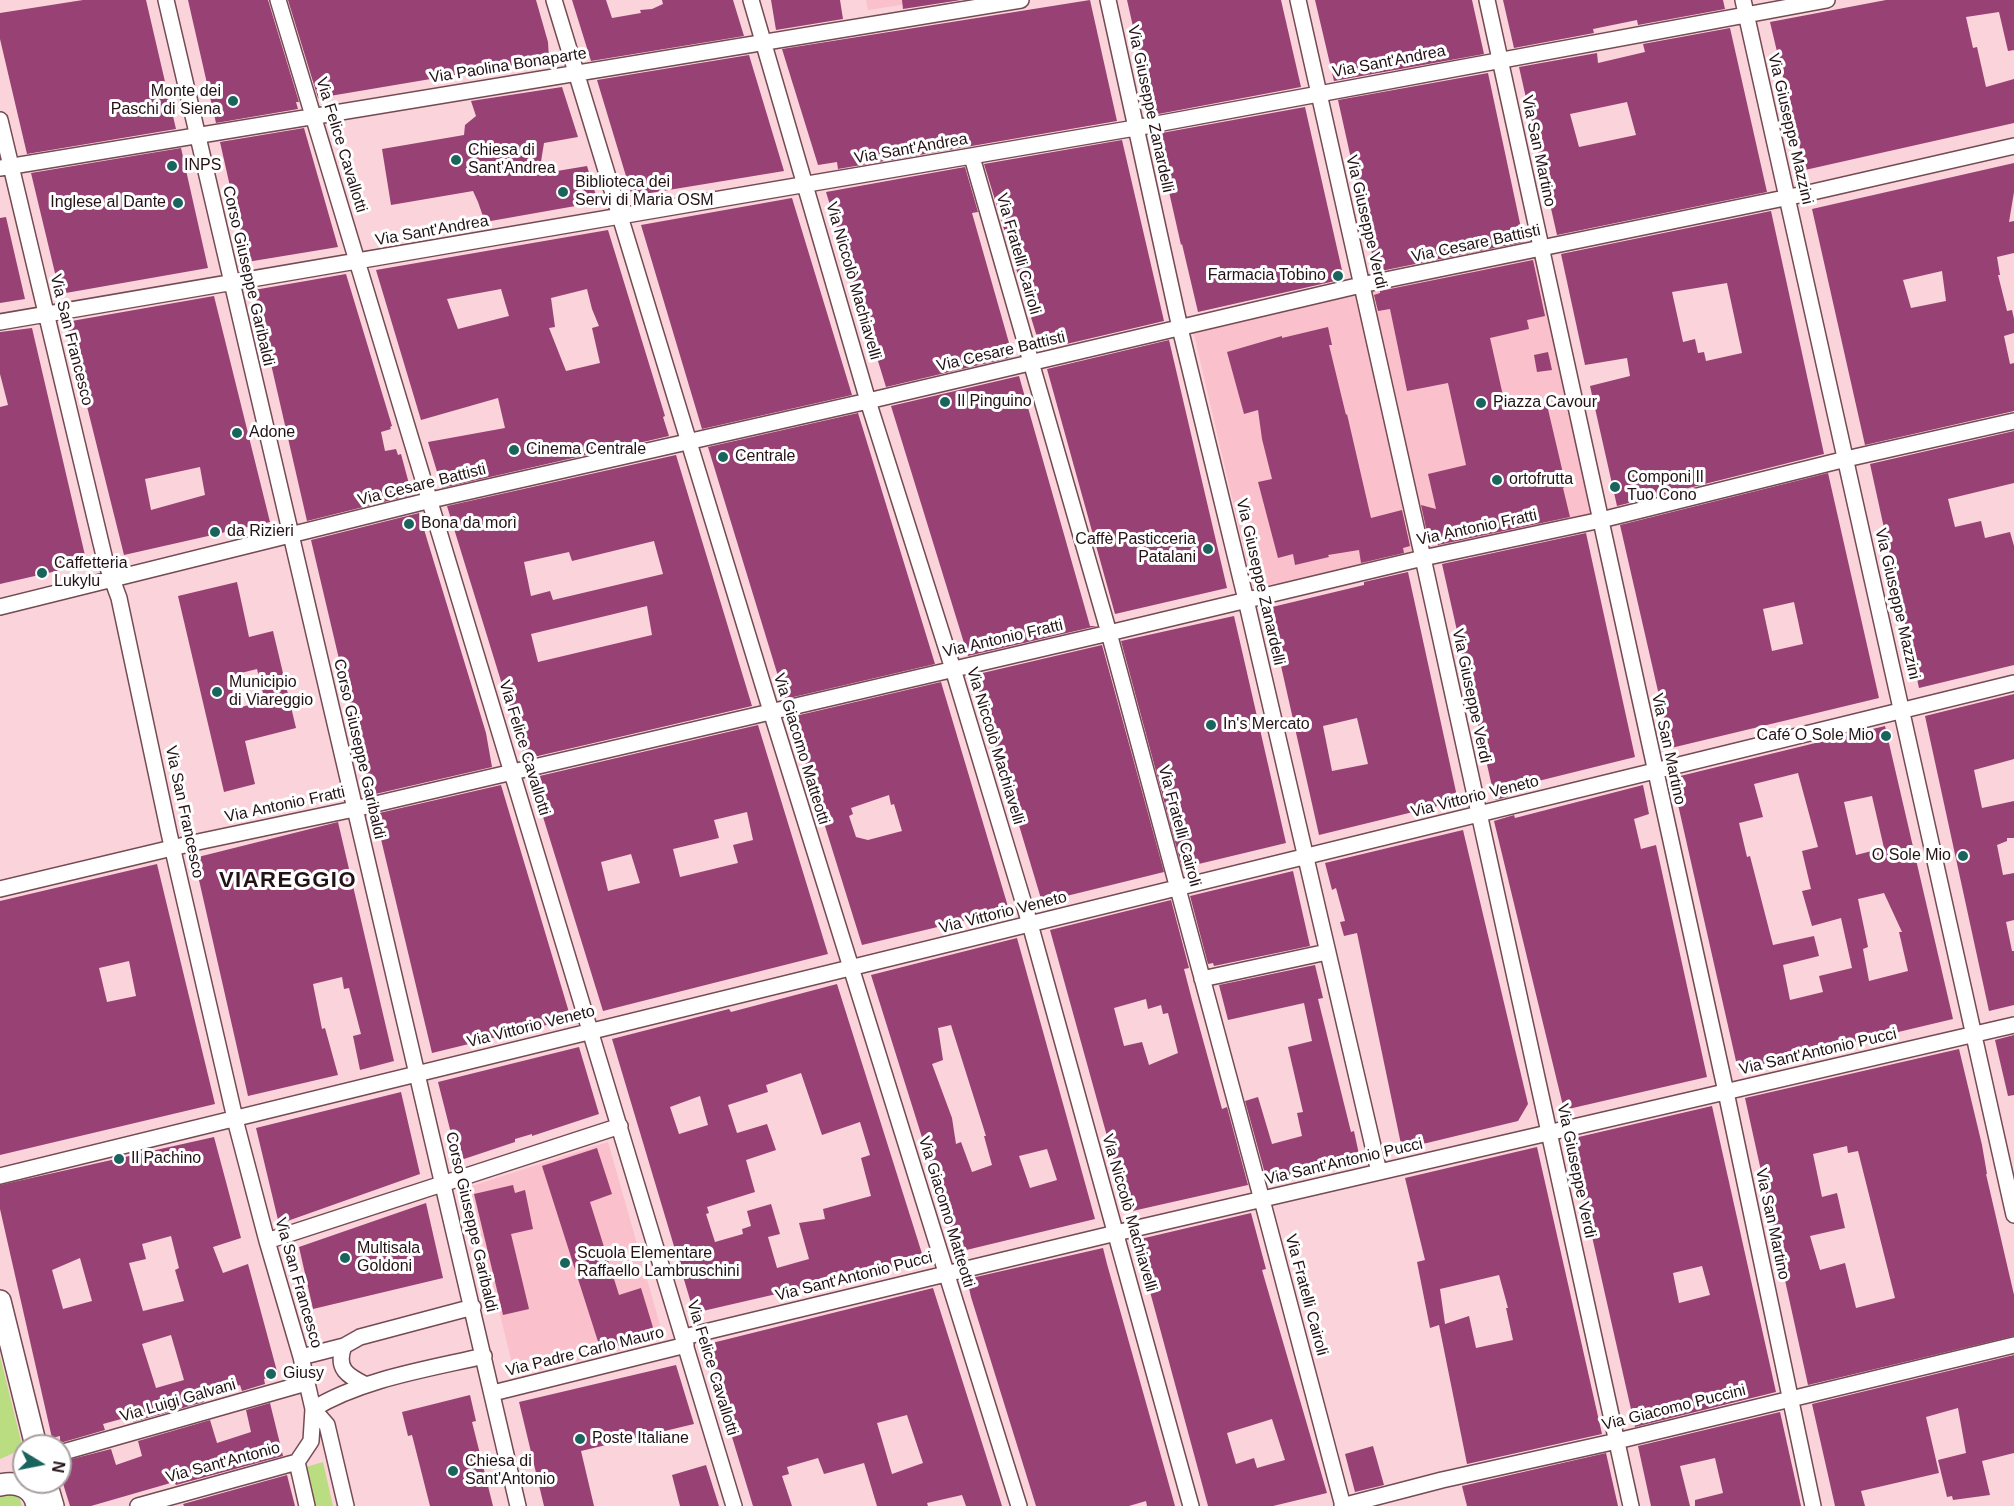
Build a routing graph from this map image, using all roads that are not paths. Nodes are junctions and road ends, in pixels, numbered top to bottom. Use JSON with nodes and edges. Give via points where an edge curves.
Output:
{"nodes":[{"id":1,"x":166,"y":0,"type":"edge"},
{"id":2,"x":278,"y":0,"type":"edge"},
{"id":3,"x":554,"y":0,"type":"edge"},
{"id":4,"x":751,"y":0,"type":"edge"},
{"id":5,"x":1021,"y":0,"type":"edge"},
{"id":6,"x":1107,"y":0,"type":"edge"},
{"id":7,"x":1298,"y":0,"type":"edge"},
{"id":8,"x":1486,"y":0,"type":"edge"},
{"id":9,"x":1827,"y":0,"type":"edge"},
{"id":10,"x":1745,"y":7,"type":"edge"},
{"id":11,"x":763,"y":42,"type":"junction"},
{"id":12,"x":1500,"y":60,"type":"junction"},
{"id":13,"x":577,"y":74,"type":"junction"},
{"id":14,"x":1318,"y":93,"type":"junction"},
{"id":15,"x":314,"y":115,"type":"junction"},
{"id":16,"x":0,"y":120,"type":"edge"},
{"id":17,"x":1135,"y":128,"type":"junction"},
{"id":18,"x":198,"y":136,"type":"junction"},
{"id":19,"x":2014,"y":146,"type":"edge"},
{"id":20,"x":972,"y":157,"type":"junction"},
{"id":21,"x":5,"y":167,"type":"edge"},
{"id":22,"x":806,"y":186,"type":"junction"},
{"id":23,"x":1787,"y":197,"type":"junction"},
{"id":24,"x":621,"y":217,"type":"junction"},
{"id":25,"x":1540,"y":249,"type":"junction"},
{"id":26,"x":358,"y":262,"type":"junction"},
{"id":27,"x":231,"y":283,"type":"junction"},
{"id":28,"x":1361,"y":285,"type":"junction"},
{"id":29,"x":46,"y":315,"type":"junction"},
{"id":30,"x":0,"y":322,"type":"edge"},
{"id":31,"x":1180,"y":328,"type":"junction"},
{"id":32,"x":1031,"y":364,"type":"junction"},
{"id":33,"x":868,"y":401,"type":"junction"},
{"id":34,"x":2014,"y":421,"type":"edge"},
{"id":35,"x":689,"y":440,"type":"junction"},
{"id":36,"x":1846,"y":459,"type":"junction"},
{"id":37,"x":430,"y":500,"type":"junction"},
{"id":38,"x":1601,"y":520,"type":"junction"},
{"id":39,"x":291,"y":536,"type":"junction"},
{"id":40,"x":1423,"y":558,"type":"junction"},
{"id":41,"x":111,"y":579,"type":"junction"},
{"id":42,"x":1246,"y":600,"type":"junction"},
{"id":43,"x":0,"y":607,"type":"edge"},
{"id":44,"x":1109,"y":633,"type":"junction"},
{"id":45,"x":953,"y":669,"type":"junction"},
{"id":46,"x":2014,"y":683,"type":"edge"},
{"id":47,"x":1903,"y":710,"type":"junction"},
{"id":48,"x":771,"y":711,"type":"junction"},
{"id":49,"x":512,"y":771,"type":"junction"},
{"id":50,"x":1654,"y":772,"type":"junction"},
{"id":51,"x":354,"y":808,"type":"junction"},
{"id":52,"x":1479,"y":815,"type":"junction"},
{"id":53,"x":172,"y":848,"type":"junction"},
{"id":54,"x":1306,"y":857,"type":"junction"},
{"id":55,"x":0,"y":889,"type":"edge"},
{"id":56,"x":1177,"y":889,"type":"junction"},
{"id":57,"x":1030,"y":924,"type":"junction"},
{"id":58,"x":1327,"y":952,"type":"junction"},
{"id":59,"x":850,"y":969,"type":"junction"},
{"id":60,"x":1202,"y":979,"type":"junction"},
{"id":61,"x":2014,"y":1025,"type":"edge"},
{"id":62,"x":590,"y":1031,"type":"junction"},
{"id":63,"x":1975,"y":1034,"type":"junction"},
{"id":64,"x":417,"y":1073,"type":"junction"},
{"id":65,"x":1726,"y":1092,"type":"junction"},
{"id":66,"x":235,"y":1117,"type":"junction"},
{"id":67,"x":620,"y":1126,"type":"junction"},
{"id":68,"x":1550,"y":1133,"type":"junction"},
{"id":69,"x":1378,"y":1172,"type":"junction"},
{"id":70,"x":0,"y":1176,"type":"edge"},
{"id":71,"x":443,"y":1185,"type":"junction"},
{"id":72,"x":1262,"y":1200,"type":"junction"},
{"id":73,"x":2014,"y":1215,"type":"edge"},
{"id":74,"x":1116,"y":1233,"type":"junction"},
{"id":75,"x":267,"y":1241,"type":"junction"},
{"id":76,"x":947,"y":1273,"type":"junction"},
{"id":77,"x":0,"y":1301,"type":"edge"},
{"id":78,"x":473,"y":1307,"type":"junction"},
{"id":79,"x":685,"y":1341,"type":"junction"},
{"id":80,"x":2014,"y":1345,"type":"edge"},
{"id":81,"x":344,"y":1346,"type":"junction"},
{"id":82,"x":484,"y":1356,"type":"junction"},
{"id":83,"x":301,"y":1357,"type":"junction"},
{"id":84,"x":306,"y":1383,"type":"junction"},
{"id":85,"x":366,"y":1385,"type":"junction"},
{"id":86,"x":493,"y":1393,"type":"junction"},
{"id":87,"x":1790,"y":1398,"type":"junction"},
{"id":88,"x":313,"y":1409,"type":"junction"},
{"id":89,"x":33,"y":1434,"type":"edge"},
{"id":90,"x":1617,"y":1441,"type":"junction"},
{"id":91,"x":72,"y":1450,"type":"edge"},
{"id":92,"x":297,"y":1462,"type":"junction"},
{"id":93,"x":0,"y":1485,"type":"edge"},
{"id":94,"x":41,"y":1499,"type":"edge"},
{"id":95,"x":169,"y":1502,"type":"edge"},
{"id":96,"x":138,"y":1506,"type":"edge"},
{"id":97,"x":307,"y":1506,"type":"edge"},
{"id":98,"x":346,"y":1506,"type":"edge"},
{"id":99,"x":518,"y":1506,"type":"edge"},
{"id":100,"x":734,"y":1506,"type":"edge"},
{"id":101,"x":1019,"y":1506,"type":"edge"},
{"id":102,"x":1191,"y":1506,"type":"edge"},
{"id":103,"x":1342,"y":1506,"type":"edge"},
{"id":104,"x":1631,"y":1506,"type":"edge"},
{"id":105,"x":1813,"y":1506,"type":"edge"}],
"edges":[{"from":1,"to":18,"type":"street","name":"Corso Giuseppe Garibaldi"},
{"from":2,"to":15,"type":"street","name":"Via Felice Cavallotti"},
{"from":3,"to":13,"type":"street","name":"Via Giacomo Matteotti"},
{"from":4,"to":11,"type":"street","name":"Via Niccolò Machiavelli"},
{"from":5,"to":11,"type":"street","name":"Via Paolina Bonaparte"},
{"from":6,"to":17,"type":"street","name":"Via Giuseppe Zanardelli"},
{"from":7,"to":14,"type":"street","name":"Via Giuseppe Verdi"},
{"from":8,"to":12,"type":"street","name":"Via San Martino"},
{"from":9,"to":10,"type":"street","name":"Via Sant'Andrea"},
{"from":10,"to":12,"type":"street","name":"Via Sant'Andrea"},
{"from":10,"to":23,"type":"street","name":"Via Giuseppe Mazzini"},
{"from":11,"to":13,"type":"street","name":"Via Paolina Bonaparte"},
{"from":11,"to":22,"type":"street","name":"Via Niccolò Machiavelli"},
{"from":12,"to":14,"type":"street","name":"Via Sant'Andrea"},
{"from":12,"to":25,"type":"street","name":"Via San Martino"},
{"from":13,"to":15,"type":"street","name":"Via Paolina Bonaparte"},
{"from":13,"to":24,"type":"street","name":"Via Giacomo Matteotti"},
{"from":14,"to":17,"type":"street","name":"Via Sant'Andrea"},
{"from":14,"to":28,"type":"street","name":"Via Giuseppe Verdi"},
{"from":15,"to":18,"type":"street","name":"Via Paolina Bonaparte"},
{"from":15,"to":26,"type":"street","name":"Via Felice Cavallotti"},
{"from":16,"to":21,"type":"street","name":"Via San Francesco"},
{"from":17,"to":20,"type":"street","name":"Via Sant'Andrea"},
{"from":17,"to":31,"type":"street","name":"Via Giuseppe Zanardelli"},
{"from":18,"to":21,"type":"street","name":"Via Paolina Bonaparte"},
{"from":18,"to":27,"type":"street","name":"Corso Giuseppe Garibaldi"},
{"from":19,"to":23,"type":"street","name":"Via Cesare Battisti"},
{"from":20,"to":22,"type":"street","name":"Via Sant'Andrea"},
{"from":20,"to":32,"type":"street","name":"Via Fratelli Cairoli"},
{"from":21,"to":29,"type":"street","name":"Via San Francesco"},
{"from":22,"to":24,"type":"street","name":"Via Sant'Andrea"},
{"from":22,"to":33,"type":"street","name":"Via Niccolò Machiavelli"},
{"from":23,"to":25,"type":"street","name":"Via Cesare Battisti"},
{"from":23,"to":36,"type":"street","name":"Via Giuseppe Mazzini"},
{"from":24,"to":26,"type":"street","name":"Via Sant'Andrea"},
{"from":24,"to":35,"type":"street","name":"Via Giacomo Matteotti"},
{"from":25,"to":28,"type":"street","name":"Via Cesare Battisti"},
{"from":25,"to":38,"type":"street","name":"Via San Martino"},
{"from":26,"to":27,"type":"street","name":"Via Sant'Andrea"},
{"from":26,"to":37,"type":"street","name":"Via Felice Cavallotti"},
{"from":27,"to":29,"type":"street","name":"Via Sant'Andrea"},
{"from":27,"to":39,"type":"street","name":"Corso Giuseppe Garibaldi"},
{"from":28,"to":31,"type":"street","name":"Via Cesare Battisti"},
{"from":28,"to":40,"type":"street","name":"Via Giuseppe Verdi"},
{"from":29,"to":30,"type":"street","name":"Via Sant'Andrea"},
{"from":29,"to":41,"type":"street","name":"Via San Francesco"},
{"from":31,"to":32,"type":"street","name":"Via Cesare Battisti"},
{"from":31,"to":42,"type":"street","name":"Via Giuseppe Zanardelli"},
{"from":32,"to":33,"type":"street","name":"Via Cesare Battisti"},
{"from":32,"to":44,"type":"street","name":"Via Fratelli Cairoli"},
{"from":33,"to":35,"type":"street","name":"Via Cesare Battisti"},
{"from":33,"to":45,"type":"street","name":"Via Niccolò Machiavelli"},
{"from":34,"to":36,"type":"street","name":"Via Antonio Fratti"},
{"from":35,"to":37,"type":"street","name":"Via Cesare Battisti"},
{"from":35,"to":48,"type":"street","name":"Via Giacomo Matteotti"},
{"from":36,"to":38,"type":"street","name":"Via Antonio Fratti"},
{"from":36,"to":47,"type":"street","name":"Via Giuseppe Mazzini"},
{"from":37,"to":39,"type":"street","name":"Via Cesare Battisti"},
{"from":37,"to":49,"type":"street","name":"Via Felice Cavallotti"},
{"from":38,"to":40,"type":"street","name":"Via Antonio Fratti"},
{"from":38,"to":50,"type":"street","name":"Via San Martino"},
{"from":39,"to":41,"type":"street","name":"Via Cesare Battisti"},
{"from":39,"to":51,"type":"street","name":"Corso Giuseppe Garibaldi"},
{"from":40,"to":42,"type":"street","name":"Via Antonio Fratti"},
{"from":40,"to":52,"type":"street","name":"Via Giuseppe Verdi"},
{"from":41,"to":43,"type":"street","name":"Via Cesare Battisti"},
{"from":41,"to":53,"type":"street","name":"Via San Francesco","via":[[119,598]]},
{"from":42,"to":44,"type":"street","name":"Via Antonio Fratti"},
{"from":42,"to":54,"type":"street","name":"Via Giuseppe Zanardelli"},
{"from":44,"to":45,"type":"street","name":"Via Antonio Fratti"},
{"from":44,"to":56,"type":"street","name":"Via Fratelli Cairoli"},
{"from":45,"to":48,"type":"street","name":"Via Antonio Fratti"},
{"from":45,"to":57,"type":"street","name":"Via Niccolò Machiavelli"},
{"from":46,"to":47,"type":"street","name":"Via Vittorio Veneto"},
{"from":47,"to":50,"type":"street","name":"Via Vittorio Veneto"},
{"from":47,"to":63,"type":"street","name":"Via Giuseppe Mazzini"},
{"from":48,"to":49,"type":"street","name":"Via Antonio Fratti"},
{"from":48,"to":59,"type":"street","name":"Via Giacomo Matteotti"},
{"from":49,"to":51,"type":"street","name":"Via Antonio Fratti"},
{"from":49,"to":62,"type":"street","name":"Via Felice Cavallotti"},
{"from":50,"to":52,"type":"street","name":"Via Vittorio Veneto"},
{"from":50,"to":65,"type":"street","name":"Via San Martino"},
{"from":51,"to":53,"type":"street","name":"Via Antonio Fratti"},
{"from":51,"to":64,"type":"street","name":"Corso Giuseppe Garibaldi"},
{"from":52,"to":54,"type":"street","name":"Via Vittorio Veneto"},
{"from":52,"to":68,"type":"street","name":"Via Giuseppe Verdi"},
{"from":53,"to":55,"type":"street","name":"Via Antonio Fratti"},
{"from":53,"to":66,"type":"street","name":"Via San Francesco"},
{"from":54,"to":56,"type":"street","name":"Via Vittorio Veneto"},
{"from":54,"to":58,"type":"street","name":"Via Giuseppe Zanardelli"},
{"from":56,"to":57,"type":"street","name":"Via Vittorio Veneto"},
{"from":56,"to":60,"type":"street","name":"Via Fratelli Cairoli"},
{"from":57,"to":59,"type":"street","name":"Via Vittorio Veneto"},
{"from":57,"to":74,"type":"street","name":"Via Niccolò Machiavelli"},
{"from":58,"to":60,"type":"street"},
{"from":58,"to":69,"type":"street","name":"Via Giuseppe Zanardelli"},
{"from":59,"to":62,"type":"street","name":"Via Vittorio Veneto"},
{"from":59,"to":76,"type":"street","name":"Via Giacomo Matteotti"},
{"from":60,"to":72,"type":"street","name":"Via Fratelli Cairoli"},
{"from":61,"to":63,"type":"street","name":"Via Sant'Antonio Pucci"},
{"from":62,"to":64,"type":"street","name":"Via Vittorio Veneto"},
{"from":62,"to":67,"type":"street","name":"Via Felice Cavallotti"},
{"from":63,"to":65,"type":"street","name":"Via Sant'Antonio Pucci"},
{"from":63,"to":73,"type":"street","name":"Via Giuseppe Mazzini"},
{"from":64,"to":66,"type":"street","name":"Via Vittorio Veneto"},
{"from":64,"to":71,"type":"street","name":"Corso Giuseppe Garibaldi"},
{"from":65,"to":68,"type":"street","name":"Via Sant'Antonio Pucci"},
{"from":65,"to":87,"type":"street","name":"Via San Martino"},
{"from":66,"to":70,"type":"street","name":"Via Vittorio Veneto"},
{"from":66,"to":75,"type":"street","name":"Via San Francesco"},
{"from":67,"to":71,"type":"street"},
{"from":67,"to":79,"type":"street","name":"Via Felice Cavallotti"},
{"from":68,"to":69,"type":"street","name":"Via Sant'Antonio Pucci"},
{"from":68,"to":90,"type":"street","name":"Via Giuseppe Verdi"},
{"from":69,"to":72,"type":"street","name":"Via Sant'Antonio Pucci"},
{"from":71,"to":75,"type":"street"},
{"from":71,"to":78,"type":"street","name":"Corso Giuseppe Garibaldi"},
{"from":72,"to":74,"type":"street","name":"Via Sant'Antonio Pucci"},
{"from":72,"to":103,"type":"street","name":"Via Fratelli Cairoli"},
{"from":74,"to":76,"type":"street","name":"Via Sant'Antonio Pucci"},
{"from":74,"to":102,"type":"street","name":"Via Niccolò Machiavelli"},
{"from":75,"to":83,"type":"street","name":"Via San Francesco"},
{"from":76,"to":79,"type":"street","name":"Via Sant'Antonio Pucci"},
{"from":76,"to":101,"type":"street","name":"Via Giacomo Matteotti"},
{"from":77,"to":89,"type":"street"},
{"from":78,"to":81,"type":"street","via":[[360,1337]]},
{"from":78,"to":82,"type":"street","name":"Corso Giuseppe Garibaldi"},
{"from":79,"to":86,"type":"street","name":"Via Padre Carlo Mauro"},
{"from":79,"to":100,"type":"street","name":"Via Felice Cavallotti"},
{"from":80,"to":87,"type":"street","name":"Via Giacomo Puccini"},
{"from":81,"to":83,"type":"street"},
{"from":81,"to":85,"type":"street","via":[[340,1357],[344,1370]]},
{"from":82,"to":85,"type":"street"},
{"from":82,"to":86,"type":"street","name":"Corso Giuseppe Garibaldi"},
{"from":83,"to":84,"type":"street","name":"Via San Francesco"},
{"from":84,"to":88,"type":"street","name":"Via San Francesco"},
{"from":84,"to":91,"type":"street","name":"Via Luigi Galvani"},
{"from":85,"to":88,"type":"street"},
{"from":86,"to":99,"type":"street","name":"Corso Giuseppe Garibaldi"},
{"from":87,"to":90,"type":"street","name":"Via Giacomo Puccini"},
{"from":87,"to":105,"type":"street","name":"Via San Martino"},
{"from":88,"to":92,"type":"street","name":"Via Sant'Antonio","via":[[311,1441]]},
{"from":88,"to":98,"type":"street","name":"Via San Francesco","via":[[327,1425]]},
{"from":90,"to":103,"type":"street","name":"Via Giacomo Puccini"},
{"from":90,"to":104,"type":"street","name":"Via Giuseppe Verdi"},
{"from":92,"to":95,"type":"street","name":"Via Sant'Antonio"},
{"from":92,"to":97,"type":"street"},
{"from":93,"to":94,"type":"street","via":[[24,1486]]},
{"from":95,"to":96,"type":"street","name":"Via Sant'Antonio"}]}
